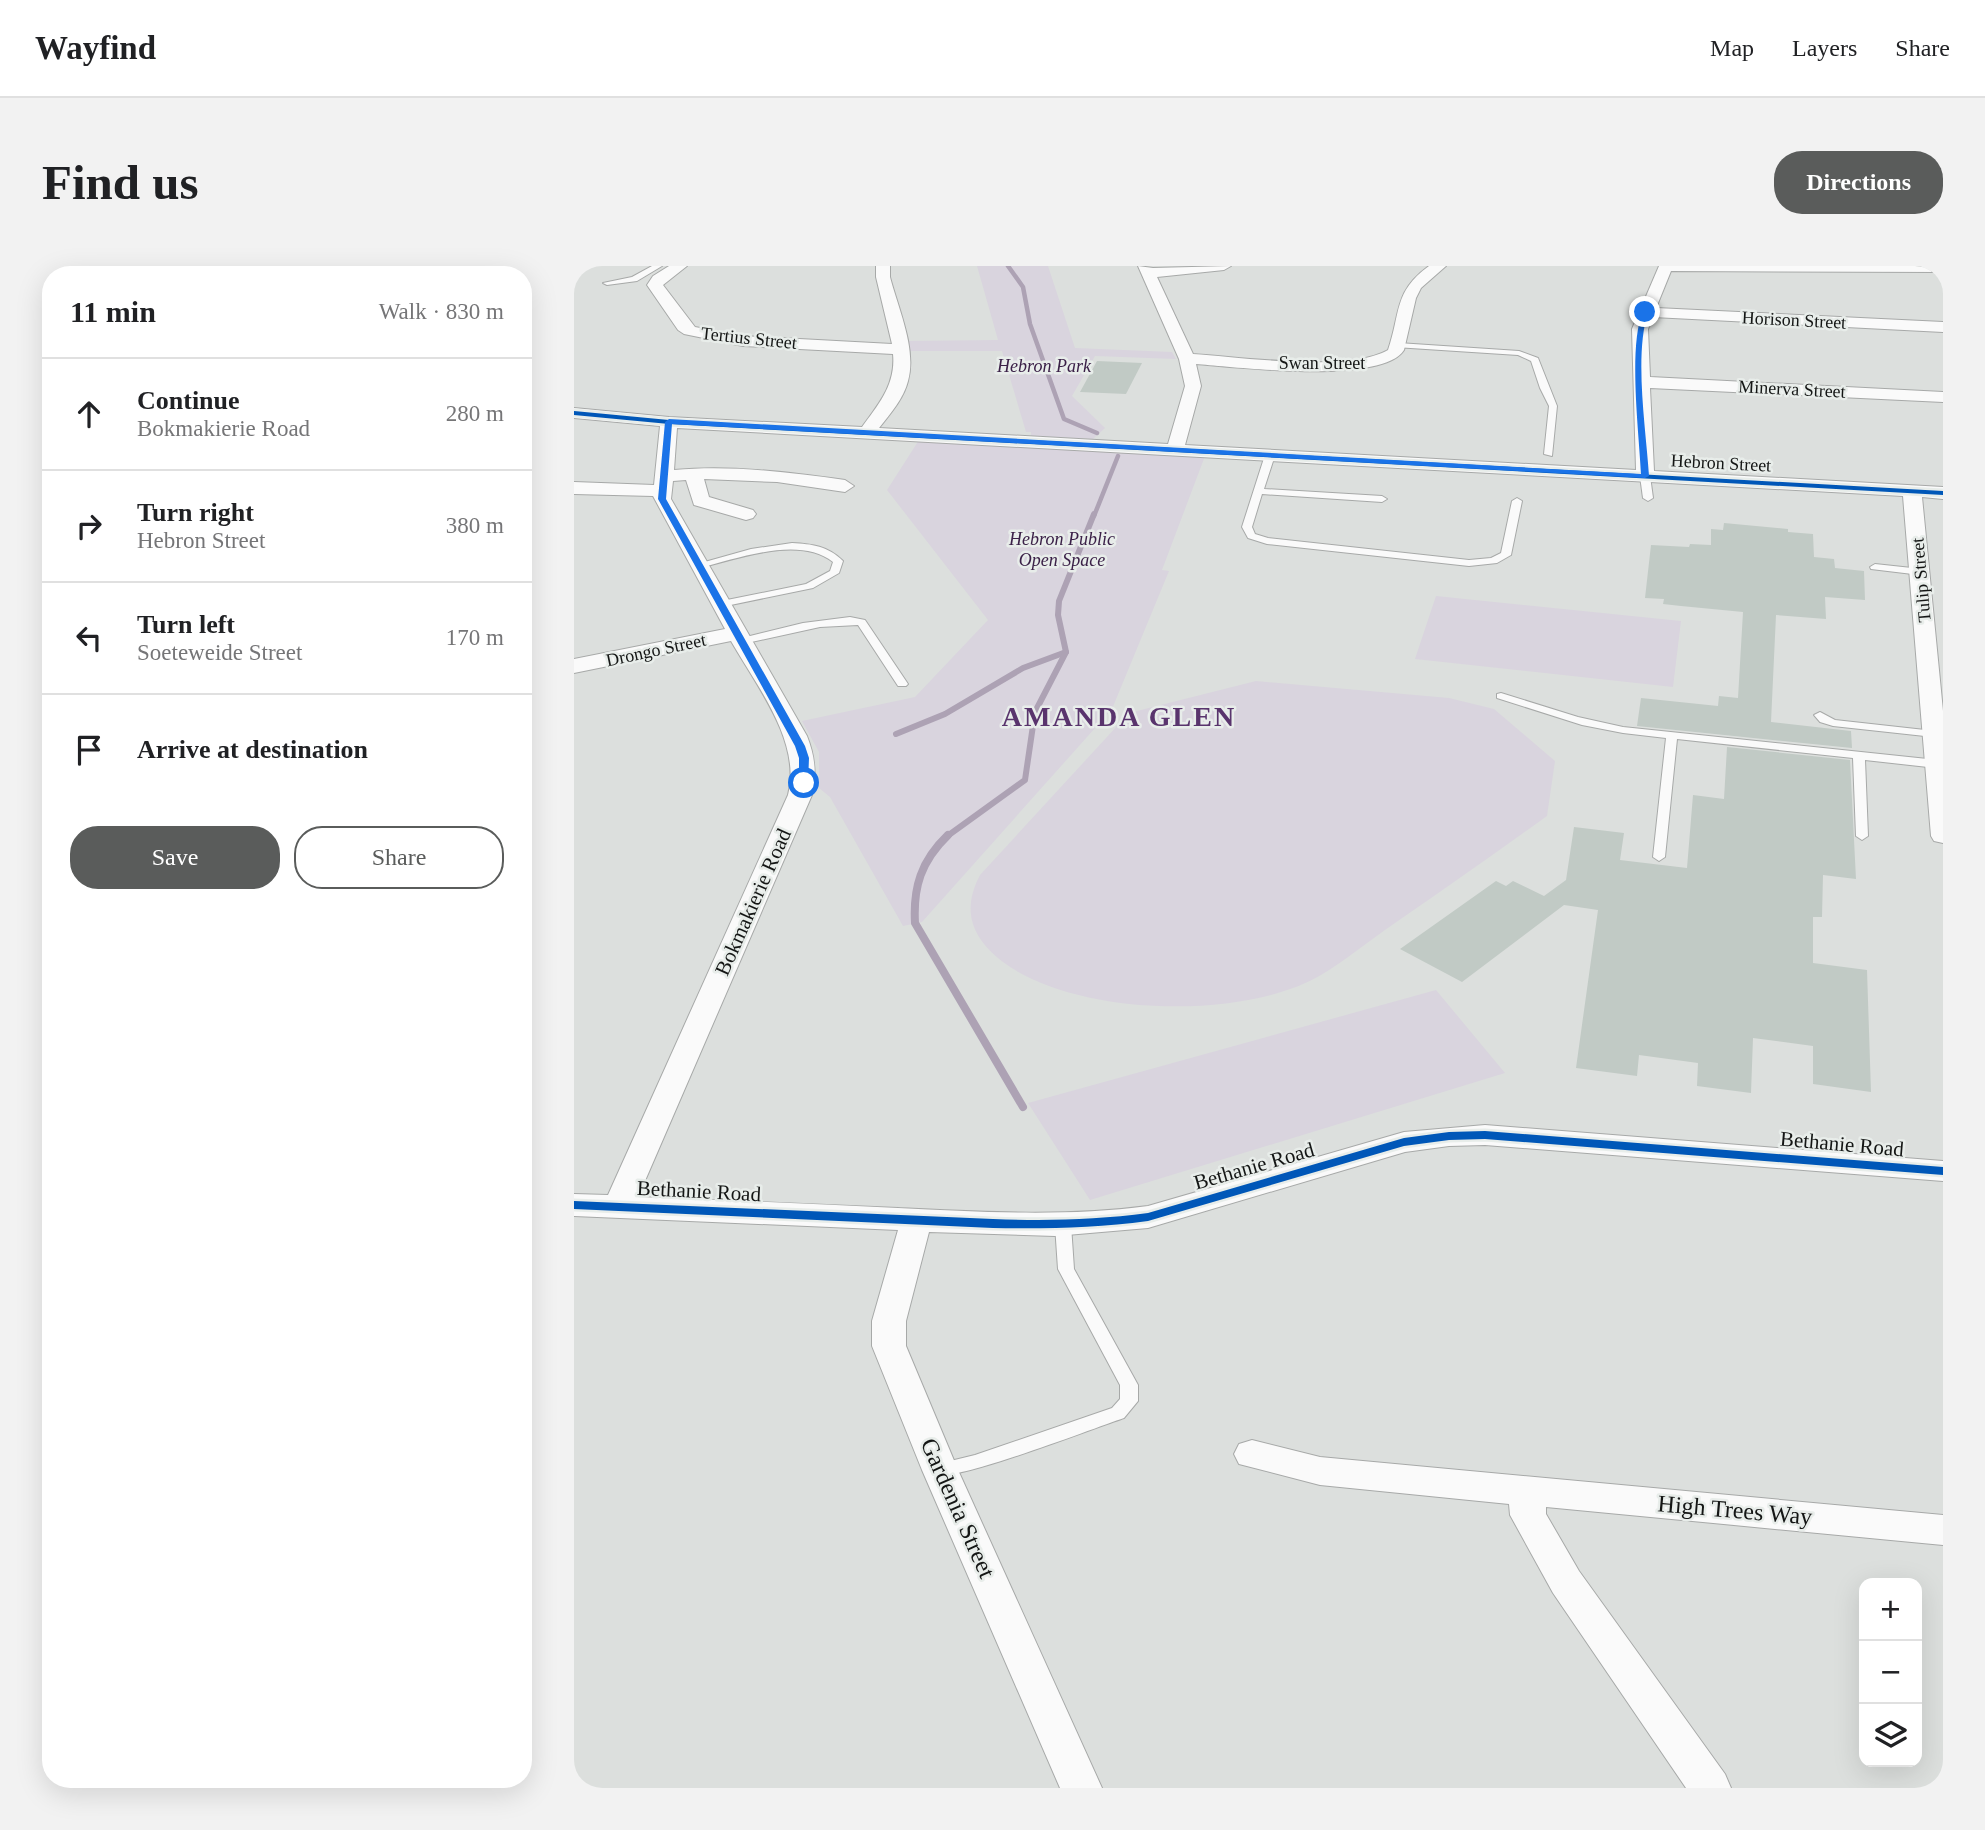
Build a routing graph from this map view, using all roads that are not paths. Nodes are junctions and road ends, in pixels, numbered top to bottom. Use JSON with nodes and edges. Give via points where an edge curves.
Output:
{"nodes":[{"id":1,"x":587,"y":266,"type":"edge"},
{"id":2,"x":658,"y":266,"type":"edge"},
{"id":3,"x":680,"y":266,"type":"edge"},
{"id":4,"x":883,"y":266,"type":"edge"},
{"id":5,"x":1224,"y":266,"type":"edge"},
{"id":6,"x":1439,"y":266,"type":"edge"},
{"id":7,"x":1667,"y":267,"type":"edge"},
{"id":8,"x":1943,"y":268,"type":"edge"},
{"id":9,"x":1147,"y":270,"type":"edge"},
{"id":10,"x":574,"y":271,"type":"edge"},
{"id":11,"x":607,"y":283,"type":"dead end"},
{"id":12,"x":1645,"y":312,"type":"junction"},
{"id":13,"x":1943,"y":327,"type":"edge"},
{"id":14,"x":1398,"y":345,"type":"junction"},
{"id":15,"x":899,"y":349,"type":"junction"},
{"id":16,"x":1187,"y":359,"type":"junction"},
{"id":17,"x":1641,"y":382,"type":"junction"},
{"id":18,"x":1943,"y":397,"type":"edge"},
{"id":19,"x":574,"y":413,"type":"edge"},
{"id":20,"x":669,"y":422,"type":"junction"},
{"id":21,"x":867,"y":432,"type":"junction"},
{"id":22,"x":1175,"y":450,"type":"junction"},
{"id":23,"x":1549,"y":454,"type":"dead end"},
{"id":24,"x":1270,"y":455,"type":"junction"},
{"id":25,"x":693,"y":473,"type":"junction"},
{"id":26,"x":1645,"y":476,"type":"junction"},
{"id":27,"x":663,"y":484,"type":"junction"},
{"id":28,"x":845,"y":486,"type":"dead end"},
{"id":29,"x":574,"y":488,"type":"edge"},
{"id":30,"x":1258,"y":491,"type":"junction"},
{"id":31,"x":1912,"y":491,"type":"junction"},
{"id":32,"x":1943,"y":493,"type":"edge"},
{"id":33,"x":1648,"y":498,"type":"dead end"},
{"id":34,"x":1382,"y":499,"type":"dead end"},
{"id":35,"x":1517,"y":501,"type":"dead end"},
{"id":36,"x":746,"y":514,"type":"dead end"},
{"id":37,"x":699,"y":565,"type":"junction"},
{"id":38,"x":1875,"y":568,"type":"dead end"},
{"id":39,"x":1921,"y":572,"type":"junction"},
{"id":40,"x":721,"y":604,"type":"junction"},
{"id":41,"x":740,"y":637,"type":"junction"},
{"id":42,"x":574,"y":666,"type":"edge"},
{"id":43,"x":902,"y":684,"type":"dead end"},
{"id":44,"x":1501,"y":696,"type":"dead end"},
{"id":45,"x":1820,"y":715,"type":"dead end"},
{"id":46,"x":1934,"y":734,"type":"junction"},
{"id":47,"x":1672,"y":735,"type":"junction"},
{"id":48,"x":1859,"y":756,"type":"junction"},
{"id":49,"x":1937,"y":764,"type":"junction"},
{"id":50,"x":1862,"y":836,"type":"dead end"},
{"id":51,"x":1943,"y":836,"type":"edge"},
{"id":52,"x":1659,"y":857,"type":"dead end"},
{"id":53,"x":1943,"y":1171,"type":"edge"},
{"id":54,"x":574,"y":1205,"type":"edge"},
{"id":55,"x":618,"y":1207,"type":"junction"},
{"id":56,"x":916,"y":1220,"type":"junction"},
{"id":57,"x":1063,"y":1225,"type":"junction"},
{"id":58,"x":1252,"y":1454,"type":"dead end"},
{"id":59,"x":940,"y":1470,"type":"junction"},
{"id":60,"x":1527,"y":1491,"type":"junction"},
{"id":61,"x":1943,"y":1530,"type":"edge"},
{"id":62,"x":1081,"y":1788,"type":"edge"},
{"id":63,"x":1710,"y":1788,"type":"edge"}],
"edges":[{"from":1,"to":10,"type":"lane"},
{"from":2,"to":11,"type":"lane","via":[[634,279]]},
{"from":3,"to":15,"type":"street","name":"Tertius Street","via":[[655,285],[690,331],[743,341]]},
{"from":4,"to":15,"type":"street"},
{"from":5,"to":9,"type":"street"},
{"from":6,"to":14,"type":"street","via":[[1410,289]]},
{"from":7,"to":8,"type":"street"},
{"from":7,"to":12,"type":"street"},
{"from":9,"to":16,"type":"street"},
{"from":12,"to":13,"type":"street","name":"Horison Street"},
{"from":12,"to":17,"type":"street","via":[[1640,329]]},
{"from":14,"to":16,"type":"street","name":"Swan Street","via":[[1386,359],[1357,366]]},
{"from":14,"to":23,"type":"lane","via":[[1518,353],[1535,360],[1553,406]]},
{"from":15,"to":21,"type":"street","via":[[898,384]]},
{"from":16,"to":22,"type":"street","via":[[1192,398]]},
{"from":17,"to":18,"type":"street","name":"Minerva Street"},
{"from":17,"to":26,"type":"street"},
{"from":19,"to":20,"type":"street","name":"Hebron Street"},
{"from":20,"to":21,"type":"street","name":"Hebron Street"},
{"from":20,"to":27,"type":"street","name":"Bokmakierie Road"},
{"from":21,"to":22,"type":"street","name":"Hebron Street"},
{"from":22,"to":24,"type":"street","name":"Hebron Street"},
{"from":24,"to":26,"type":"street","name":"Hebron Street"},
{"from":24,"to":30,"type":"lane"},
{"from":25,"to":27,"type":"street"},
{"from":25,"to":28,"type":"street","via":[[772,474]]},
{"from":25,"to":36,"type":"street","via":[[704,503]]},
{"from":26,"to":31,"type":"street","name":"Hebron Street"},
{"from":26,"to":33,"type":"lane"},
{"from":27,"to":29,"type":"street"},
{"from":27,"to":37,"type":"street","name":"Bokmakierie Road","via":[[662,499]]},
{"from":30,"to":34,"type":"lane"},
{"from":30,"to":35,"type":"lane","via":[[1247,527],[1257,539],[1469,563],[1506,555]]},
{"from":31,"to":32,"type":"street","name":"Hebron Street"},
{"from":31,"to":39,"type":"street","name":"Tulip Street"},
{"from":37,"to":40,"type":"street","name":"Bokmakierie Road"},
{"from":37,"to":40,"type":"lane","via":[[794,546],[826,552],[838,561],[834,573],[817,583]]},
{"from":38,"to":39,"type":"lane"},
{"from":39,"to":46,"type":"street","name":"Tulip Street"},
{"from":40,"to":41,"type":"street","name":"Bokmakierie Road"},
{"from":41,"to":42,"type":"street","name":"Drongo Street"},
{"from":41,"to":43,"type":"lane","via":[[861,622]]},
{"from":41,"to":55,"type":"street","name":"Bokmakierie Road","via":[[800,746],[803,785]]},
{"from":44,"to":47,"type":"lane","via":[[1584,723]]},
{"from":45,"to":46,"type":"lane","via":[[1833,723]]},
{"from":46,"to":49,"type":"street","name":"Tulip Street"},
{"from":47,"to":48,"type":"lane"},
{"from":47,"to":52,"type":"lane"},
{"from":48,"to":49,"type":"lane"},
{"from":48,"to":50,"type":"lane"},
{"from":49,"to":51,"type":"street","name":"Tulip Street"},
{"from":53,"to":57,"type":"street","name":"Bethanie Road","via":[[1485,1135],[1449,1136],[1393,1145],[1148,1217]]},
{"from":54,"to":55,"type":"street","name":"Bethanie Road"},
{"from":55,"to":56,"type":"street","name":"Bethanie Road"},
{"from":56,"to":57,"type":"street","name":"Bethanie Road"},
{"from":56,"to":59,"type":"street","name":"Gardenia Street","via":[[887,1338]]},
{"from":57,"to":59,"type":"lane","via":[[1066,1269],[1129,1385],[1129,1401],[1118,1413]]},
{"from":58,"to":60,"type":"street","name":"High Trees Way","via":[[1320,1471]]},
{"from":59,"to":62,"type":"street","name":"Gardenia Street"},
{"from":60,"to":61,"type":"street","name":"High Trees Way"},
{"from":60,"to":63,"type":"street","via":[[1528,1515],[1566,1582]]}]}
